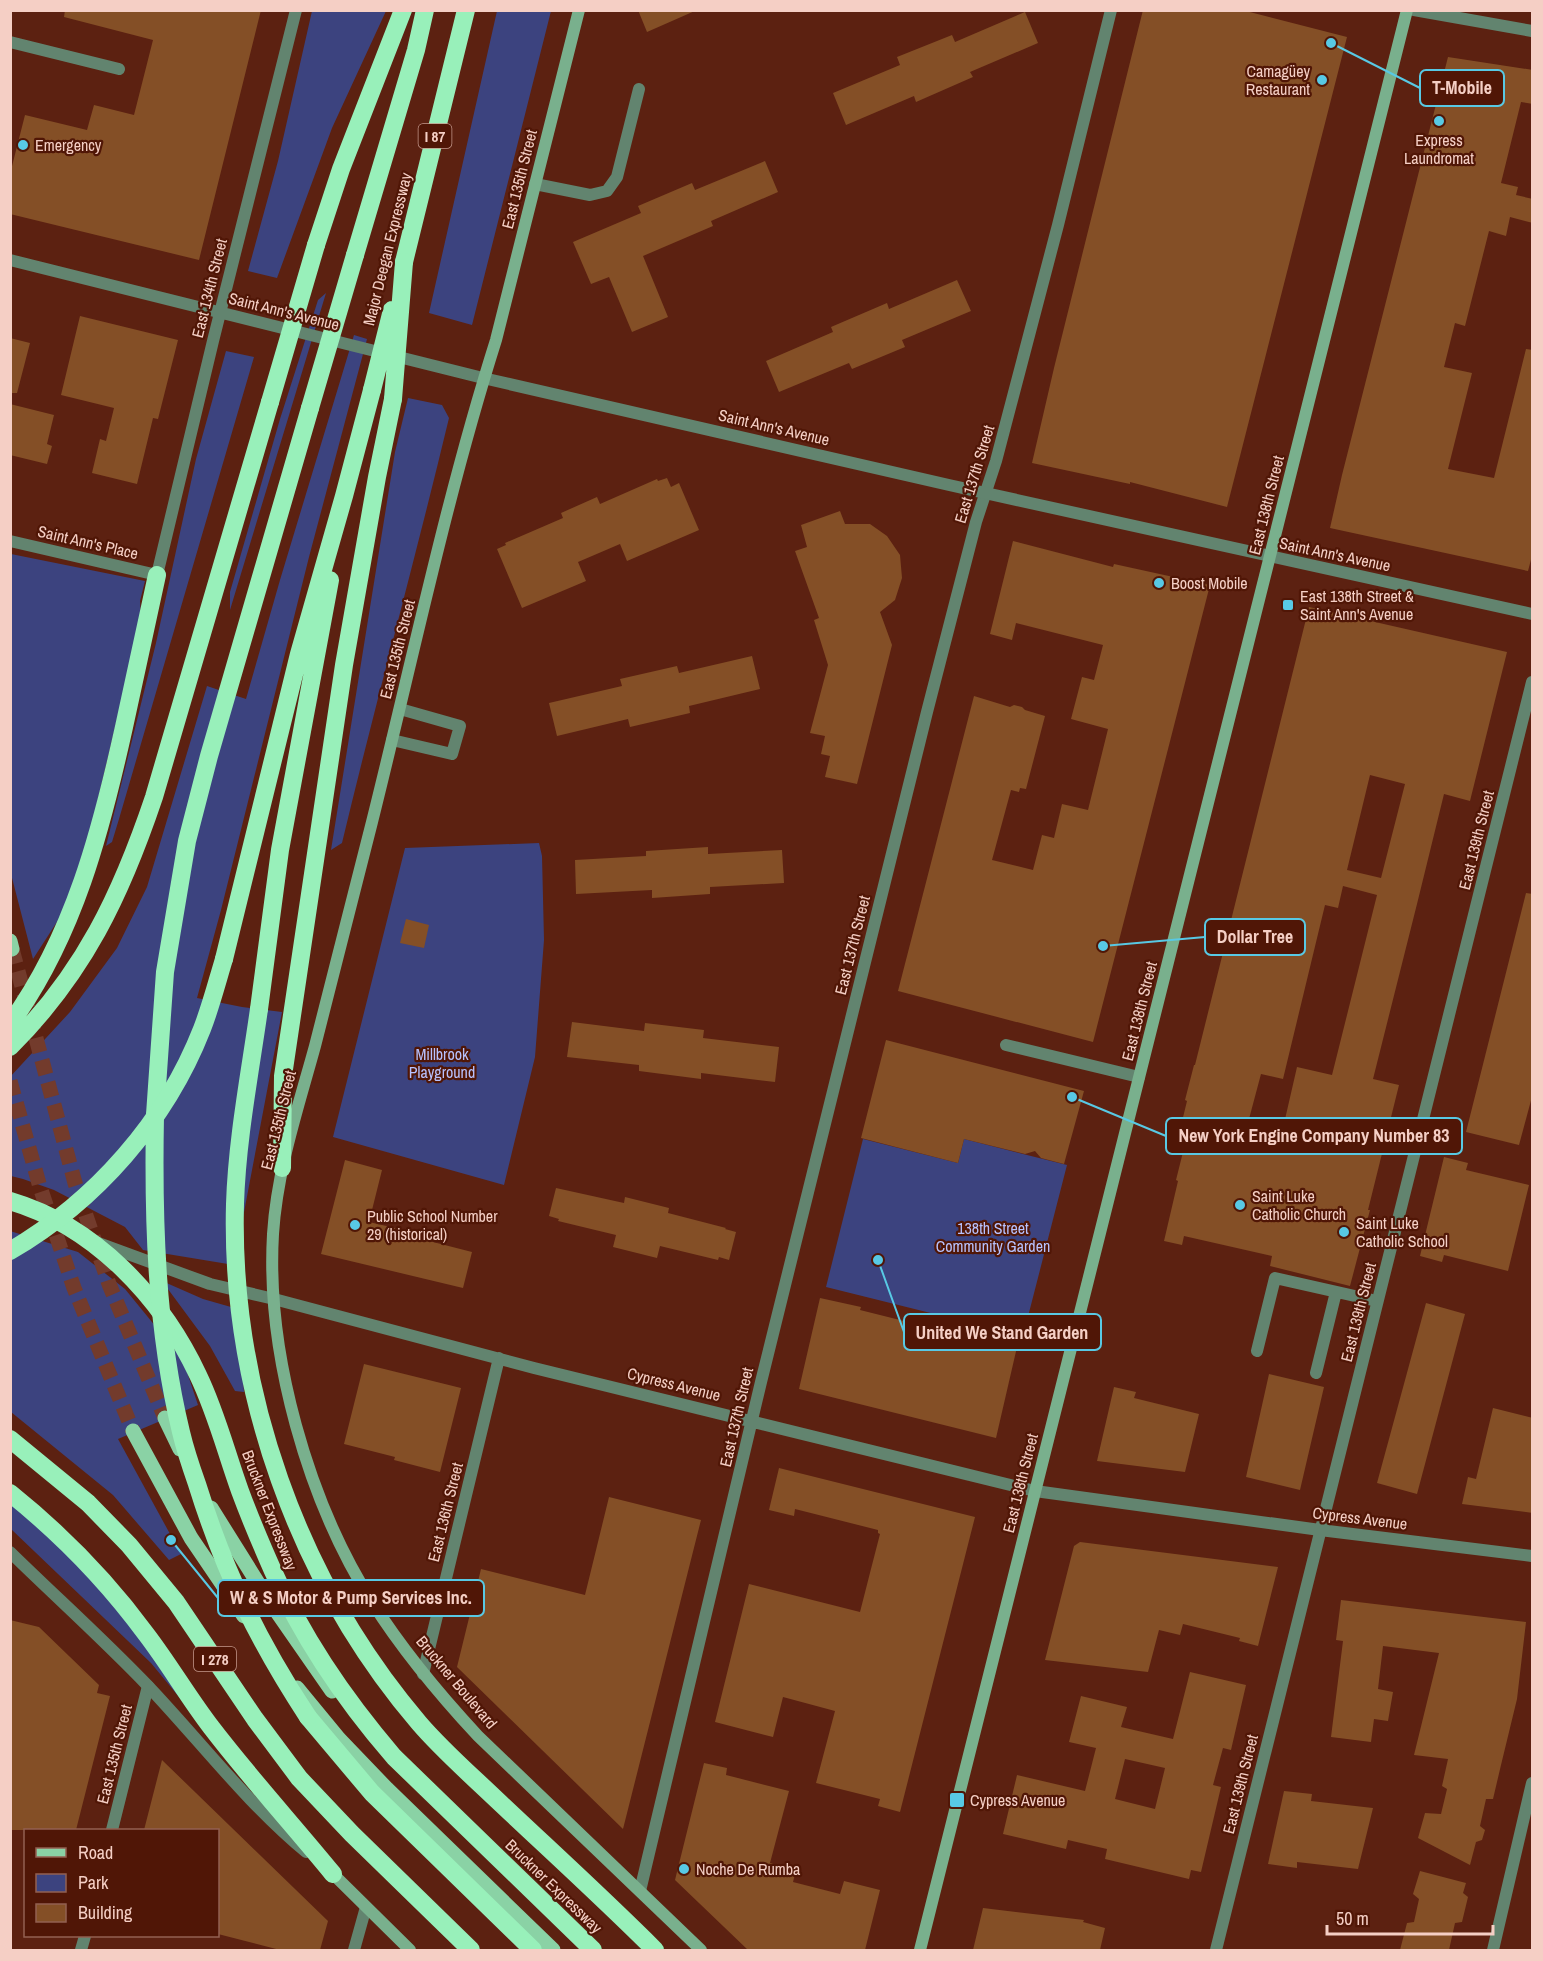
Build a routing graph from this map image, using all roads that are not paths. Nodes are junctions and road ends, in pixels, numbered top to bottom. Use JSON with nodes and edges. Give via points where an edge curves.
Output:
{"nodes":[{"id":1,"x":296,"y":10,"type":"edge"},
{"id":2,"x":403,"y":10,"type":"edge"},
{"id":3,"x":425,"y":10,"type":"edge"},
{"id":4,"x":466,"y":10,"type":"edge"},
{"id":5,"x":579,"y":10,"type":"edge"},
{"id":6,"x":1111,"y":10,"type":"edge"},
{"id":7,"x":1407,"y":10,"type":"edge"},
{"id":8,"x":1414,"y":10,"type":"edge"},
{"id":9,"x":1533,"y":31,"type":"edge"},
{"id":10,"x":10,"y":42,"type":"edge"},
{"id":11,"x":120,"y":69,"type":"dead end"},
{"id":12,"x":639,"y":89,"type":"dead end"},
{"id":13,"x":535,"y":184,"type":"junction"},
{"id":14,"x":10,"y":260,"type":"edge"},
{"id":15,"x":404,"y":262,"type":"junction"},
{"id":16,"x":220,"y":312,"type":"junction"},
{"id":17,"x":483,"y":378,"type":"junction"},
{"id":18,"x":984,"y":493,"type":"junction"},
{"id":19,"x":344,"y":496,"type":"junction"},
{"id":20,"x":10,"y":541,"type":"edge"},
{"id":21,"x":1270,"y":557,"type":"junction"},
{"id":22,"x":157,"y":575,"type":"junction"},
{"id":23,"x":1533,"y":614,"type":"edge"},
{"id":24,"x":1533,"y":682,"type":"edge"},
{"id":25,"x":400,"y":709,"type":"junction"},
{"id":26,"x":393,"y":740,"type":"junction"},
{"id":27,"x":10,"y":1024,"type":"edge"},
{"id":28,"x":1006,"y":1045,"type":"dead end"},
{"id":29,"x":10,"y":1047,"type":"edge"},
{"id":30,"x":1139,"y":1077,"type":"junction"},
{"id":31,"x":282,"y":1168,"type":"junction"},
{"id":32,"x":10,"y":1201,"type":"edge"},
{"id":33,"x":87,"y":1239,"type":"junction"},
{"id":34,"x":10,"y":1251,"type":"edge"},
{"id":35,"x":1336,"y":1292,"type":"junction"},
{"id":36,"x":274,"y":1299,"type":"junction"},
{"id":37,"x":1377,"y":1301,"type":"junction"},
{"id":38,"x":1257,"y":1351,"type":"dead end"},
{"id":39,"x":499,"y":1358,"type":"junction"},
{"id":40,"x":1316,"y":1373,"type":"dead end"},
{"id":41,"x":165,"y":1418,"type":"tunnel mouth"},
{"id":42,"x":752,"y":1420,"type":"junction"},
{"id":43,"x":133,"y":1431,"type":"tunnel mouth"},
{"id":44,"x":10,"y":1439,"type":"edge"},
{"id":45,"x":1035,"y":1491,"type":"junction"},
{"id":46,"x":10,"y":1493,"type":"edge"},
{"id":47,"x":1320,"y":1530,"type":"junction"},
{"id":48,"x":10,"y":1552,"type":"edge"},
{"id":49,"x":1533,"y":1556,"type":"edge"},
{"id":50,"x":423,"y":1674,"type":"junction"},
{"id":51,"x":148,"y":1686,"type":"junction"},
{"id":52,"x":1533,"y":1783,"type":"edge"},
{"id":53,"x":112,"y":1829,"type":"edge"},
{"id":54,"x":333,"y":1874,"type":"junction"},
{"id":55,"x":640,"y":1891,"type":"junction"},
{"id":56,"x":366,"y":1907,"type":"junction"},
{"id":57,"x":354,"y":1950,"type":"edge"},
{"id":58,"x":410,"y":1950,"type":"edge"},
{"id":59,"x":471,"y":1950,"type":"edge"},
{"id":60,"x":532,"y":1950,"type":"edge"},
{"id":61,"x":553,"y":1950,"type":"edge"},
{"id":62,"x":593,"y":1950,"type":"edge"},
{"id":63,"x":655,"y":1950,"type":"edge"},
{"id":64,"x":701,"y":1950,"type":"edge"},
{"id":65,"x":920,"y":1950,"type":"edge"},
{"id":66,"x":1216,"y":1950,"type":"edge"},
{"id":67,"x":1493,"y":1950,"type":"edge"}],
"edges":[{"from":1,"to":16,"type":"street","name":"East 134th Street"},
{"from":2,"to":29,"type":"highway","bridge":true,"via":[[316,245],[154,797],[132,859],[80,963]]},
{"from":3,"to":60,"type":"highway","bridge":true,"via":[[209,756],[188,841],[171,926],[160,1020],[155,1115],[156,1234],[165,1339],[181,1432],[205,1508],[249,1618],[308,1717],[372,1792]]},
{"from":4,"to":15,"type":"highway","name":"Major Deegan Expressway","number":"I 87"},
{"from":5,"to":13,"type":"main road","name":"East 135th Street"},
{"from":6,"to":18,"type":"street","name":"East 137th Street","via":[[996,461]]},
{"from":7,"to":21,"type":"main road","name":"East 138th Street"},
{"from":8,"to":9,"type":"street"},
{"from":10,"to":11,"type":"street"},
{"from":12,"to":13,"type":"street","via":[[617,177],[607,191],[590,195]]},
{"from":13,"to":17,"type":"main road","name":"East 135th Street"},
{"from":14,"to":16,"type":"street","name":"Saint Ann's Avenue"},
{"from":15,"to":19,"type":"highway","name":"Major Deegan Expressway","number":"I 87","bridge":true},
{"from":15,"to":31,"type":"highway","bridge":true,"via":[[393,399],[344,665],[286,1053]]},
{"from":16,"to":17,"type":"street","name":"Saint Ann's Avenue"},
{"from":16,"to":22,"type":"street","name":"East 134th Street"},
{"from":17,"to":18,"type":"street","name":"Saint Ann's Avenue"},
{"from":17,"to":25,"type":"main road","name":"East 135th Street"},
{"from":18,"to":21,"type":"street","name":"Saint Ann's Avenue"},
{"from":18,"to":42,"type":"street","name":"East 137th Street"},
{"from":19,"to":34,"type":"highway","bridge":true,"via":[[298,654],[224,959],[202,1028],[160,1111],[143,1135],[75,1204]]},
{"from":19,"to":63,"type":"highway","bridge":true,"via":[[280,850],[238,1170],[236,1270],[244,1343],[271,1451],[298,1526],[315,1564],[376,1668],[421,1725]]},
{"from":20,"to":22,"type":"street","name":"Saint Ann's Place"},
{"from":21,"to":23,"type":"street","name":"Saint Ann's Avenue"},
{"from":21,"to":30,"type":"main road","name":"East 138th Street"},
{"from":22,"to":27,"type":"highway","via":[[90,860],[54,952]]},
{"from":24,"to":37,"type":"street","name":"East 139th Street"},
{"from":25,"to":26,"type":"main road","name":"East 135th Street"},
{"from":25,"to":26,"type":"street","via":[[460,726],[452,754]]},
{"from":26,"to":31,"type":"main road","name":"East 135th Street"},
{"from":28,"to":30,"type":"street"},
{"from":30,"to":45,"type":"main road","name":"East 138th Street"},
{"from":31,"to":36,"type":"main road","name":"East 135th Street","via":[[273,1234]]},
{"from":32,"to":33,"type":"highway","name":"Bruckner Expressway"},
{"from":33,"to":36,"type":"street","name":"Cypress Avenue","via":[[210,1284]]},
{"from":33,"to":62,"type":"highway","name":"Bruckner Expressway","via":[[131,1277],[170,1323],[184,1347],[205,1390],[241,1492],[290,1609],[328,1672],[394,1757]]},
{"from":35,"to":37,"type":"street"},
{"from":35,"to":38,"type":"street","via":[[1275,1278]]},
{"from":35,"to":40,"type":"street"},
{"from":36,"to":39,"type":"street","name":"Cypress Avenue"},
{"from":36,"to":50,"type":"main road","name":"Bruckner Boulevard","via":[[279,1353],[289,1399],[329,1517],[371,1600]]},
{"from":37,"to":47,"type":"street","name":"East 139th Street"},
{"from":39,"to":42,"type":"street","name":"Cypress Avenue"},
{"from":39,"to":50,"type":"street","name":"East 136th Street"},
{"from":41,"to":62,"type":"main road","via":[[226,1534],[328,1687],[421,1788]]},
{"from":42,"to":45,"type":"street","name":"Cypress Avenue"},
{"from":42,"to":55,"type":"street","name":"East 137th Street"},
{"from":43,"to":61,"type":"main road","via":[[191,1538],[296,1686],[387,1789]]},
{"from":44,"to":59,"type":"highway","number":"I 278","via":[[110,1524],[152,1572],[278,1752],[322,1804]]},
{"from":45,"to":47,"type":"street","name":"Cypress Avenue"},
{"from":45,"to":65,"type":"main road","name":"East 138th Street"},
{"from":46,"to":54,"type":"highway","via":[[62,1538],[117,1598],[222,1741]]},
{"from":47,"to":49,"type":"street","name":"Cypress Avenue"},
{"from":47,"to":66,"type":"street","name":"East 139th Street"},
{"from":48,"to":51,"type":"street"},
{"from":50,"to":55,"type":"main road","name":"Bruckner Boulevard","via":[[478,1736]]},
{"from":51,"to":53,"type":"street","name":"East 135th Street"},
{"from":51,"to":54,"type":"street","via":[[280,1830]]},
{"from":52,"to":67,"type":"street"},
{"from":54,"to":56,"type":"main road"},
{"from":55,"to":64,"type":"main road","name":"Bruckner Boulevard"},
{"from":56,"to":57,"type":"street"},
{"from":56,"to":58,"type":"main road"}]}
